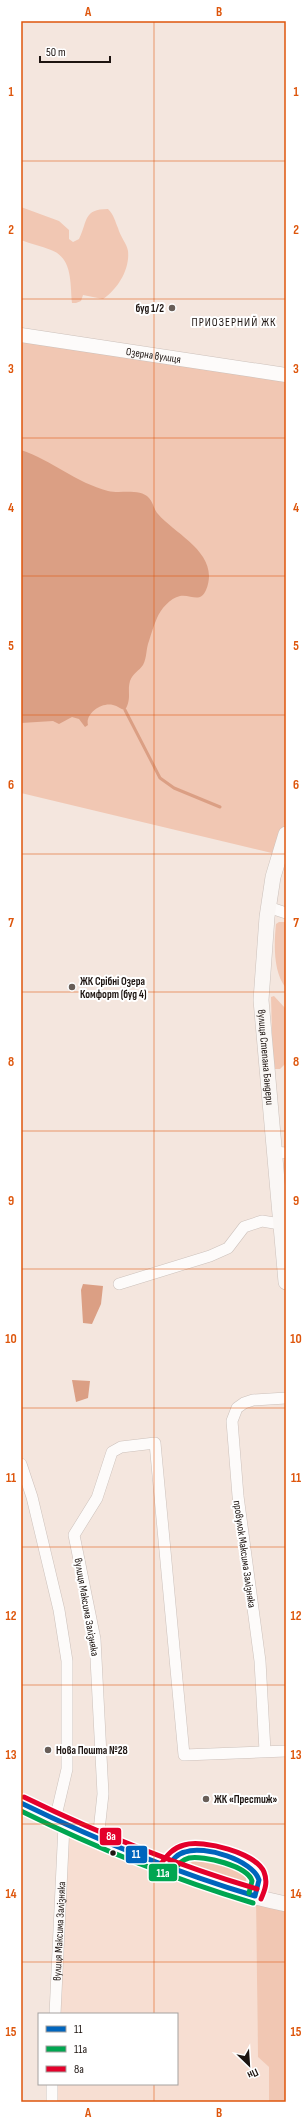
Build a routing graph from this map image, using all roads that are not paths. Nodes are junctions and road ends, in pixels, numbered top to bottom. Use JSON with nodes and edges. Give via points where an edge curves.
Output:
{"nodes":[{"id":1,"x":21,"y":335,"type":"edge"},
{"id":2,"x":286,"y":375,"type":"edge"},
{"id":3,"x":286,"y":834,"type":"edge"},
{"id":4,"x":268,"y":907,"type":"junction"},
{"id":5,"x":286,"y":913,"type":"edge"},
{"id":6,"x":280,"y":1152,"type":"edge"},
{"id":7,"x":280,"y":1224,"type":"junction"},
{"id":8,"x":286,"y":1282,"type":"edge"},
{"id":9,"x":119,"y":1284,"type":"dead end"},
{"id":10,"x":286,"y":1398,"type":"edge"},
{"id":11,"x":21,"y":1464,"type":"edge"},
{"id":12,"x":265,"y":1751,"type":"junction"},
{"id":13,"x":286,"y":1751,"type":"edge"},
{"id":14,"x":21,"y":1803,"type":"edge"},
{"id":15,"x":59,"y":1823,"type":"junction"},
{"id":16,"x":98,"y":1840,"type":"junction"},
{"id":17,"x":167,"y":1868,"type":"junction"},
{"id":18,"x":255,"y":1896,"type":"junction"},
{"id":19,"x":286,"y":1904,"type":"edge"},
{"id":20,"x":56,"y":2013,"type":"edge"},
{"id":21,"x":52,"y":2085,"type":"edge"},
{"id":22,"x":52,"y":2102,"type":"edge"}],
"edges":[{"from":1,"to":2,"type":"street","name":"Озерна вулиця"},
{"from":3,"to":4,"type":"main road","name":"вулиця Степана Бандери","via":[[273,877]]},
{"from":4,"to":5,"type":"street"},
{"from":4,"to":6,"type":"main road","name":"вулиця Степана Бандери","via":[[261,1000]]},
{"from":6,"to":7,"type":"main road","name":"вулиця Степана Бандери"},
{"from":7,"to":8,"type":"main road","name":"вулиця Степана Бандери"},
{"from":7,"to":9,"type":"street","via":[[262,1220],[244,1227],[228,1248]]},
{"from":10,"to":12,"type":"street","name":"провулок Максима Залізняка","via":[[244,1403],[237,1408],[232,1421],[238,1496],[260,1661]]},
{"from":11,"to":15,"type":"street","name":"вулиця Максима Залізняка","via":[[32,1497],[57,1604],[67,1661],[67,1765]]},
{"from":12,"to":13,"type":"street"},
{"from":12,"to":16,"type":"street","name":"вулиця Максима Залізняка","via":[[184,1755],[154,1443],[122,1447],[112,1452],[97,1498],[74,1535],[95,1639],[103,1787]]},
{"from":14,"to":15,"type":"main road"},
{"from":15,"to":16,"type":"main road"},
{"from":15,"to":20,"type":"street","name":"вулиця Максима Залізняка"},
{"from":16,"to":17,"type":"main road"},
{"from":17,"to":18,"type":"main road"},
{"from":17,"to":18,"type":"street","via":[[171,1860],[185,1852],[201,1849],[245,1862],[253,1867],[258,1877],[259,1884]]},
{"from":18,"to":19,"type":"main road"},
{"from":21,"to":22,"type":"street"}]}
